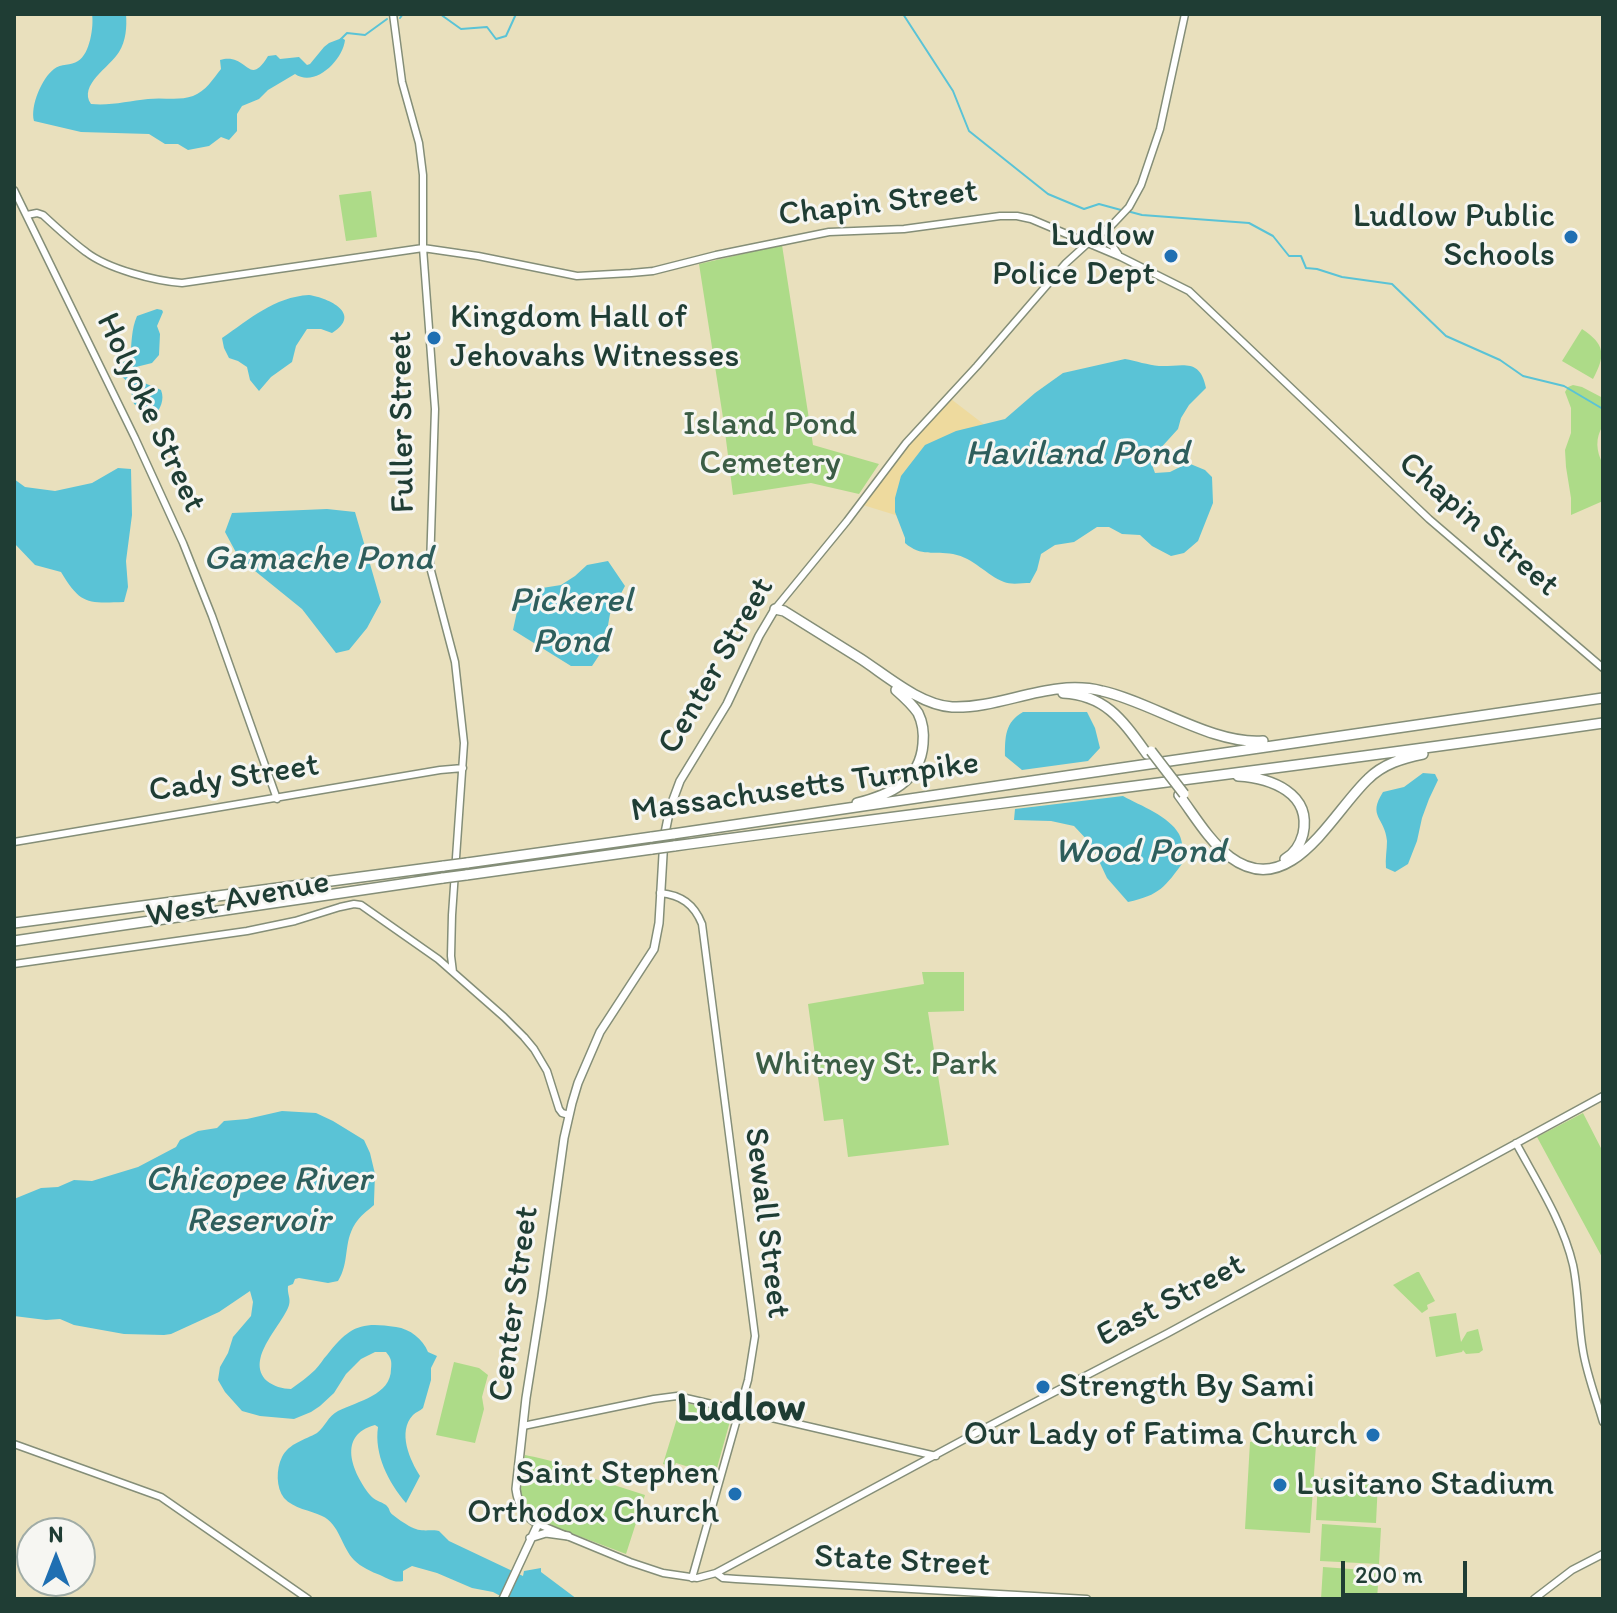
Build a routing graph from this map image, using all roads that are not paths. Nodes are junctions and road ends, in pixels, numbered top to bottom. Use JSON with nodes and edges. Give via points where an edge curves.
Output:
{"nodes":[{"id":1,"x":393,"y":14,"type":"edge"},
{"id":2,"x":1185,"y":14,"type":"edge"},
{"id":3,"x":14,"y":190,"type":"edge"},
{"id":4,"x":27,"y":215,"type":"junction"},
{"id":5,"x":1108,"y":228,"type":"junction"},
{"id":6,"x":1088,"y":243,"type":"junction"},
{"id":7,"x":423,"y":248,"type":"junction"},
{"id":8,"x":1121,"y":257,"type":"junction"},
{"id":9,"x":775,"y":609,"type":"junction"},
{"id":10,"x":1603,"y":668,"type":"edge"},
{"id":11,"x":1051,"y":689,"type":"junction"},
{"id":12,"x":896,"y":690,"type":"junction"},
{"id":13,"x":1603,"y":698,"type":"edge"},
{"id":14,"x":1603,"y":723,"type":"edge"},
{"id":15,"x":1534,"y":732,"type":"junction"},
{"id":16,"x":1354,"y":733,"type":"junction"},
{"id":17,"x":1149,"y":752,"type":"junction"},
{"id":18,"x":463,"y":768,"type":"junction"},
{"id":19,"x":1191,"y":778,"type":"junction"},
{"id":20,"x":1181,"y":795,"type":"junction"},
{"id":21,"x":277,"y":799,"type":"junction"},
{"id":22,"x":752,"y":823,"type":"junction"},
{"id":23,"x":14,"y":842,"type":"edge"},
{"id":24,"x":660,"y":893,"type":"junction"},
{"id":25,"x":14,"y":923,"type":"edge"},
{"id":26,"x":14,"y":941,"type":"edge"},
{"id":27,"x":14,"y":964,"type":"edge"},
{"id":28,"x":453,"y":972,"type":"junction"},
{"id":29,"x":1603,"y":1096,"type":"edge"},
{"id":30,"x":569,"y":1115,"type":"junction"},
{"id":31,"x":1516,"y":1143,"type":"junction"},
{"id":32,"x":740,"y":1410,"type":"junction"},
{"id":33,"x":1603,"y":1422,"type":"edge"},
{"id":34,"x":523,"y":1426,"type":"junction"},
{"id":35,"x":14,"y":1444,"type":"edge"},
{"id":36,"x":936,"y":1456,"type":"junction"},
{"id":37,"x":521,"y":1508,"type":"junction"},
{"id":38,"x":538,"y":1524,"type":"junction"},
{"id":39,"x":568,"y":1536,"type":"junction"},
{"id":40,"x":530,"y":1538,"type":"junction"},
{"id":41,"x":1603,"y":1554,"type":"edge"},
{"id":42,"x":716,"y":1573,"type":"junction"},
{"id":43,"x":692,"y":1578,"type":"junction"},
{"id":44,"x":308,"y":1599,"type":"edge"},
{"id":45,"x":503,"y":1599,"type":"edge"},
{"id":46,"x":1087,"y":1599,"type":"edge"},
{"id":47,"x":1534,"y":1599,"type":"edge"}],
"edges":[{"from":1,"to":7,"type":"main road","name":"Fuller Street","via":[[421,159]]},
{"from":2,"to":5,"type":"main road","name":"Center Street","via":[[1160,129],[1141,185],[1127,210]]},
{"from":3,"to":4,"type":"main road","name":"Holyoke Street"},
{"from":4,"to":7,"type":"main road","name":"Chapin Street","via":[[43,215],[112,267],[171,282]]},
{"from":4,"to":21,"type":"main road","name":"Holyoke Street","via":[[183,543]]},
{"from":5,"to":6,"type":"main road","name":"Center Street"},
{"from":5,"to":8,"type":"main road"},
{"from":6,"to":7,"type":"main road","name":"Chapin Street","via":[[1031,219],[1000,216],[904,229],[829,232],[653,271],[577,276]]},
{"from":6,"to":8,"type":"main road","name":"Chapin Street"},
{"from":6,"to":9,"type":"main road","name":"Center Street","via":[[906,443]]},
{"from":7,"to":18,"type":"main road","name":"Fuller Street","via":[[435,407],[430,567],[455,662]]},
{"from":8,"to":10,"type":"main road","name":"Chapin Street","via":[[1189,291],[1450,538]]},
{"from":9,"to":11,"type":"highway","via":[[931,703],[961,706]]},
{"from":9,"to":12,"type":"highway"},
{"from":9,"to":24,"type":"main road","name":"Center Street","via":[[680,781],[667,819]]},
{"from":11,"to":16,"type":"highway","via":[[1105,691],[1243,741]]},
{"from":11,"to":17,"type":"highway","via":[[1104,698],[1123,714]]},
{"from":12,"to":17,"type":"highway","via":[[947,711],[1060,693],[1088,697],[1112,710]]},
{"from":12,"to":22,"type":"highway","via":[[913,706],[923,732],[921,756],[907,781],[868,800]]},
{"from":13,"to":16,"type":"highway","name":"Massachusetts Turnpike"},
{"from":14,"to":15,"type":"highway","name":"Massachusetts Turnpike"},
{"from":15,"to":19,"type":"highway","name":"Massachusetts Turnpike"},
{"from":15,"to":20,"type":"highway","via":[[1388,765],[1369,777],[1302,854],[1271,869],[1248,867],[1227,855]]},
{"from":16,"to":22,"type":"highway","name":"Massachusetts Turnpike"},
{"from":17,"to":20,"type":"highway","bridge":true},
{"from":18,"to":21,"type":"main road","name":"Cady Street"},
{"from":18,"to":28,"type":"main road","name":"Fuller Street"},
{"from":19,"to":20,"type":"highway","via":[[1252,777],[1284,788],[1301,809],[1301,841],[1290,857],[1274,863],[1244,862],[1227,851]]},
{"from":19,"to":26,"type":"highway","name":"Massachusetts Turnpike","bridge":true,"via":[[851,821]]},
{"from":21,"to":23,"type":"main road","name":"Cady Street"},
{"from":22,"to":25,"type":"highway","name":"Massachusetts Turnpike","bridge":true},
{"from":24,"to":30,"type":"main road","name":"Center Street","via":[[654,949],[600,1032]]},
{"from":24,"to":32,"type":"main road","name":"Sewall Street","via":[[684,900],[703,932],[755,1336]]},
{"from":27,"to":28,"type":"main road","name":"West Avenue","via":[[247,931],[357,904]]},
{"from":28,"to":30,"type":"main road","name":"West Avenue","via":[[534,1049],[559,1109]]},
{"from":29,"to":31,"type":"main road","name":"East Street"},
{"from":30,"to":34,"type":"main road","name":"Center Street"},
{"from":31,"to":33,"type":"main road","via":[[1569,1252],[1582,1350]]},
{"from":31,"to":36,"type":"main road","name":"East Street"},
{"from":32,"to":34,"type":"main road","via":[[669,1396]]},
{"from":32,"to":36,"type":"main road"},
{"from":32,"to":43,"type":"main road","name":"Sewall Street"},
{"from":34,"to":37,"type":"main road","name":"Center Street","via":[[516,1489]]},
{"from":35,"to":44,"type":"main road","via":[[161,1497]]},
{"from":36,"to":42,"type":"main road","name":"East Street"},
{"from":37,"to":38,"type":"main road"},
{"from":37,"to":40,"type":"main road","name":"Center Street"},
{"from":38,"to":39,"type":"main road","name":"East Street"},
{"from":38,"to":40,"type":"main road"},
{"from":39,"to":40,"type":"main road","via":[[546,1533]]},
{"from":39,"to":43,"type":"main road","name":"East Street","via":[[651,1570]]},
{"from":40,"to":45,"type":"main road"},
{"from":41,"to":47,"type":"main road"},
{"from":42,"to":43,"type":"main road","name":"East Street"},
{"from":42,"to":46,"type":"main road","name":"State Street","via":[[731,1579]]}]}
